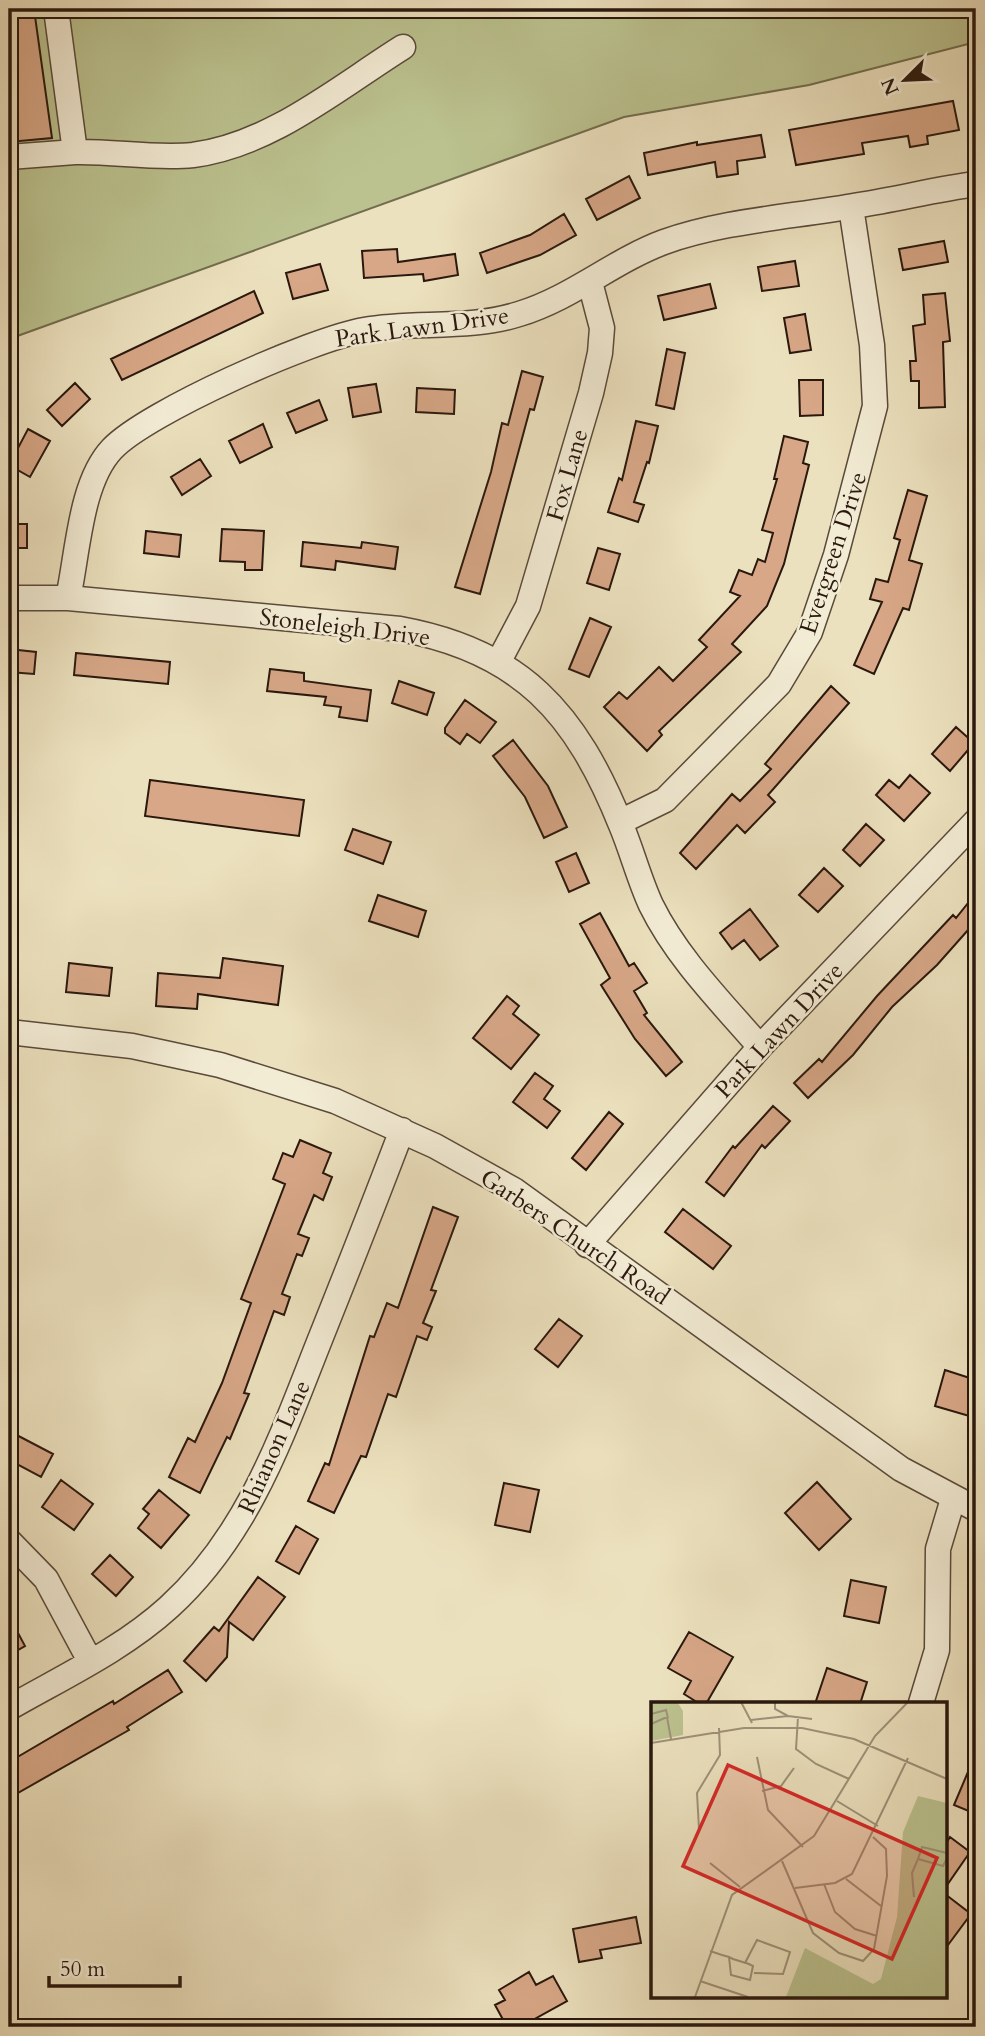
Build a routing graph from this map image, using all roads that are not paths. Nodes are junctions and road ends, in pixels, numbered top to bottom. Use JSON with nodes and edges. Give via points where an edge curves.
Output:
{"nodes":[{"id":1,"x":56,"y":9,"type":"edge"},
{"id":2,"x":403,"y":47,"type":"dead end"},
{"id":3,"x":75,"y":152,"type":"junction"},
{"id":4,"x":9,"y":157,"type":"edge"},
{"id":5,"x":976,"y":184,"type":"edge"},
{"id":6,"x":851,"y":206,"type":"junction"},
{"id":7,"x":590,"y":282,"type":"junction"},
{"id":8,"x":68,"y":597,"type":"junction"},
{"id":9,"x":9,"y":598,"type":"edge"},
{"id":10,"x":499,"y":661,"type":"junction"},
{"id":11,"x":976,"y":821,"type":"edge"},
{"id":12,"x":620,"y":822,"type":"junction"},
{"id":13,"x":9,"y":1032,"type":"edge"},
{"id":14,"x":760,"y":1047,"type":"junction"},
{"id":15,"x":402,"y":1130,"type":"junction"},
{"id":16,"x":587,"y":1245,"type":"junction"},
{"id":17,"x":953,"y":1499,"type":"junction"},
{"id":18,"x":976,"y":1509,"type":"edge"},
{"id":19,"x":9,"y":1541,"type":"edge"},
{"id":20,"x":90,"y":1661,"type":"junction"},
{"id":21,"x":921,"y":1702,"type":"edge"},
{"id":22,"x":9,"y":1708,"type":"edge"}],
"edges":[{"from":1,"to":3,"type":"street"},
{"from":2,"to":3,"type":"street","via":[[273,128],[219,150],[159,156]]},
{"from":3,"to":4,"type":"street"},
{"from":5,"to":6,"type":"street","name":"Park Lawn Drive"},
{"from":6,"to":7,"type":"street","name":"Park Lawn Drive","via":[[682,236],[645,250]]},
{"from":6,"to":12,"type":"street","name":"Evergreen Drive","via":[[872,345],[875,406],[836,555],[810,632],[779,684],[665,800]]},
{"from":7,"to":8,"type":"street","name":"Park Lawn Drive","via":[[540,307],[504,318],[383,327],[327,339],[140,426],[107,454],[92,482]]},
{"from":7,"to":10,"type":"street","name":"Fox Lane","via":[[602,328],[594,380],[528,606]]},
{"from":8,"to":9,"type":"street","name":"Stoneleigh Drive"},
{"from":8,"to":10,"type":"street","name":"Stoneleigh Drive","via":[[400,629],[451,641]]},
{"from":10,"to":12,"type":"street","name":"Stoneleigh Drive","via":[[543,698],[576,736]]},
{"from":11,"to":14,"type":"street","name":"Park Lawn Drive"},
{"from":12,"to":14,"type":"street","name":"Stoneleigh Drive","via":[[652,905],[681,953]]},
{"from":13,"to":15,"type":"street","name":"Garbers Church Road","via":[[132,1046],[220,1065],[335,1101]]},
{"from":14,"to":16,"type":"street","name":"Park Lawn Drive"},
{"from":15,"to":16,"type":"street","name":"Garbers Church Road","via":[[514,1190]]},
{"from":15,"to":20,"type":"street","name":"Rhianon Lane","via":[[252,1503],[221,1549],[176,1600],[134,1636]]},
{"from":16,"to":17,"type":"street","name":"Garbers Church Road","via":[[891,1462]]},
{"from":17,"to":18,"type":"street","name":"Garbers Church Road"},
{"from":17,"to":21,"type":"street","via":[[939,1549],[938,1639]]},
{"from":19,"to":20,"type":"street","via":[[46,1579]]},
{"from":20,"to":22,"type":"street","name":"Rhianon Lane"}]}
